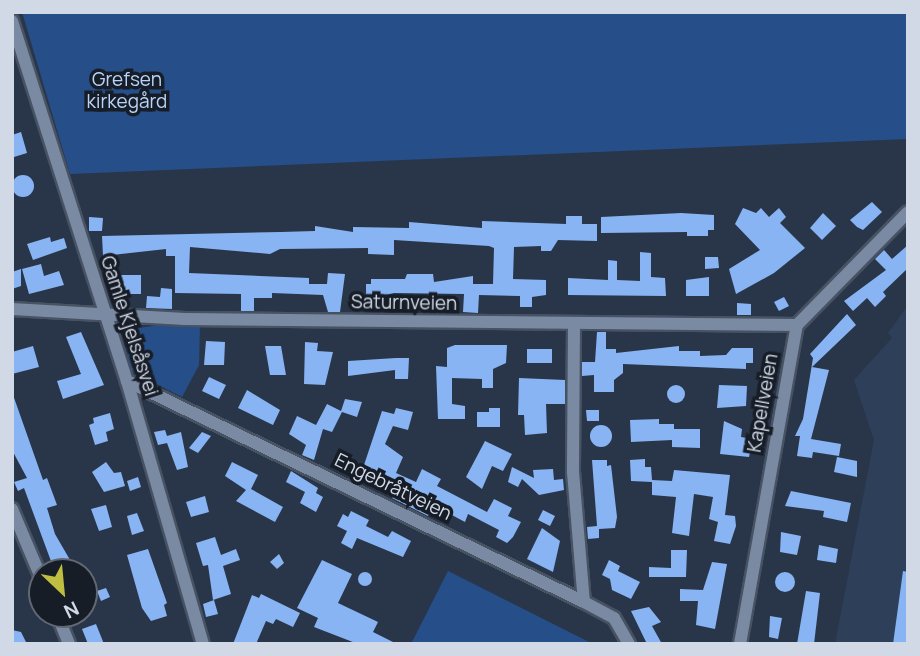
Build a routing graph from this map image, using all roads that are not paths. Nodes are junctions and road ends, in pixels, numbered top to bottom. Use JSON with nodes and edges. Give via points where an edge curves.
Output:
{"nodes":[{"id":1,"x":12,"y":21,"type":"edge"},
{"id":2,"x":908,"y":212,"type":"edge"},
{"id":3,"x":12,"y":309,"type":"edge"},
{"id":4,"x":104,"y":312,"type":"junction"},
{"id":5,"x":574,"y":324,"type":"junction"},
{"id":6,"x":797,"y":325,"type":"junction"},
{"id":7,"x":127,"y":381,"type":"junction"},
{"id":8,"x":12,"y":509,"type":"edge"},
{"id":9,"x":33,"y":558,"type":"edge"},
{"id":10,"x":584,"y":602,"type":"junction"},
{"id":11,"x":203,"y":644,"type":"edge"},
{"id":12,"x":629,"y":644,"type":"edge"},
{"id":13,"x":740,"y":644,"type":"edge"}],
"edges":[{"from":1,"to":4,"type":"street","name":"Gamle Kjelsåsvei"},
{"from":2,"to":6,"type":"street"},
{"from":3,"to":4,"type":"street","name":"Saturnveien"},
{"from":4,"to":5,"type":"street","name":"Saturnveien","via":[[185,319]]},
{"from":4,"to":7,"type":"street","name":"Gamle Kjelsåsvei"},
{"from":5,"to":6,"type":"street","name":"Saturnveien"},
{"from":5,"to":10,"type":"street","via":[[573,471]]},
{"from":6,"to":13,"type":"street","name":"Kapellveien"},
{"from":7,"to":10,"type":"street","name":"Engebråtveien"},
{"from":7,"to":11,"type":"street","name":"Gamle Kjelsåsvei"},
{"from":8,"to":9,"type":"street"},
{"from":10,"to":12,"type":"street","name":"Engebråtveien","via":[[614,618]]}]}
